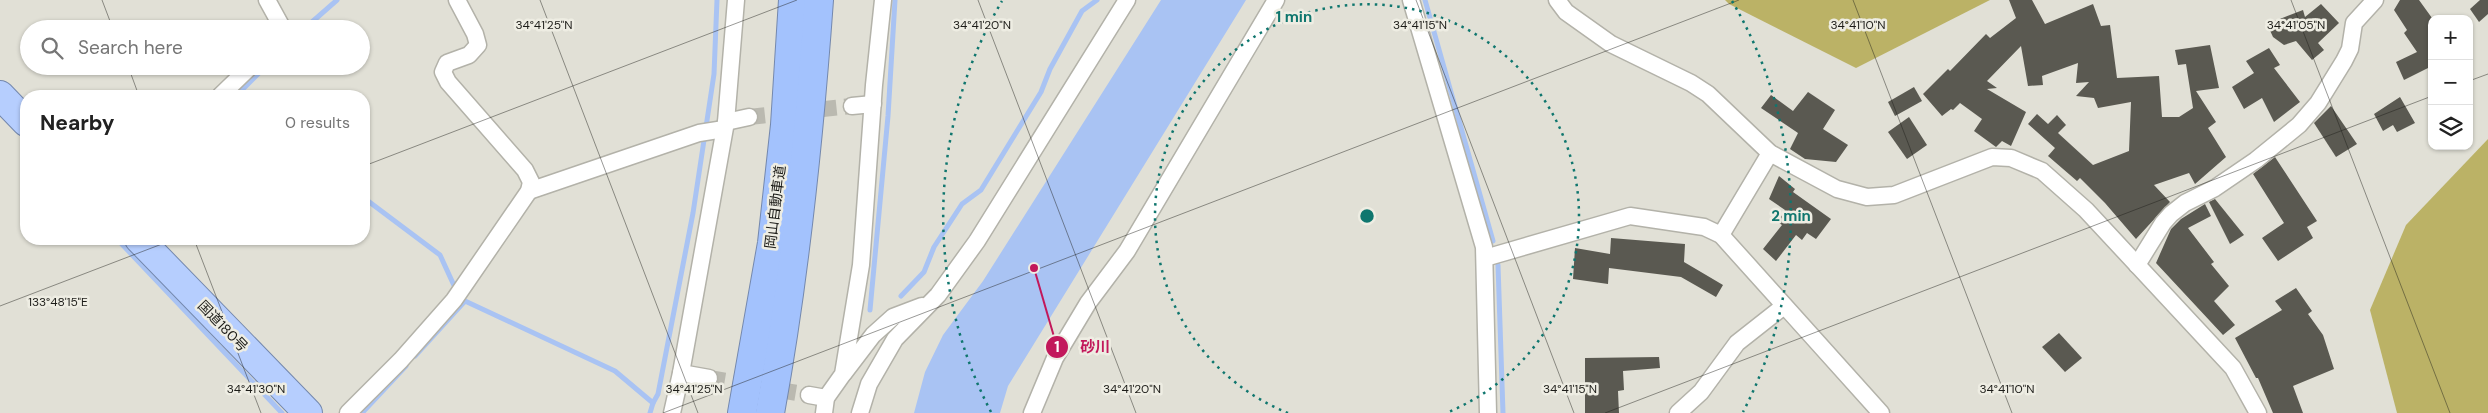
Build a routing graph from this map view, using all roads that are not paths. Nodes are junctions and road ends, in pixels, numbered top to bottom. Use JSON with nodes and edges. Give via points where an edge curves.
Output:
{"nodes":[{"id":1,"x":267,"y":0,"type":"edge"},
{"id":2,"x":457,"y":0,"type":"edge"},
{"id":3,"x":736,"y":0,"type":"edge"},
{"id":4,"x":793,"y":0,"type":"edge"},
{"id":5,"x":819,"y":0,"type":"edge"},
{"id":6,"x":883,"y":0,"type":"edge"},
{"id":7,"x":1126,"y":0,"type":"edge"},
{"id":8,"x":1276,"y":0,"type":"edge"},
{"id":9,"x":1411,"y":0,"type":"edge"},
{"id":10,"x":1557,"y":0,"type":"edge"},
{"id":11,"x":2374,"y":0,"type":"edge"},
{"id":12,"x":278,"y":20,"type":"edge"},
{"id":13,"x":242,"y":75,"type":"edge"},
{"id":14,"x":226,"y":90,"type":"edge"},
{"id":15,"x":0,"y":95,"type":"edge"},
{"id":16,"x":873,"y":104,"type":"junction"},
{"id":17,"x":852,"y":106,"type":"tunnel mouth"},
{"id":18,"x":20,"y":116,"type":"edge"},
{"id":19,"x":748,"y":117,"type":"tunnel mouth"},
{"id":20,"x":716,"y":129,"type":"junction"},
{"id":21,"x":1770,"y":153,"type":"junction"},
{"id":22,"x":529,"y":191,"type":"junction"},
{"id":23,"x":1721,"y":235,"type":"junction"},
{"id":24,"x":145,"y":245,"type":"edge"},
{"id":25,"x":1484,"y":258,"type":"junction"},
{"id":26,"x":2137,"y":265,"type":"junction"},
{"id":27,"x":928,"y":304,"type":"junction"},
{"id":28,"x":1784,"y":306,"type":"junction"},
{"id":29,"x":681,"y":373,"type":"junction"},
{"id":30,"x":843,"y":374,"type":"junction"},
{"id":31,"x":709,"y":378,"type":"tunnel mouth"},
{"id":32,"x":809,"y":395,"type":"tunnel mouth"},
{"id":33,"x":825,"y":405,"type":"edge"},
{"id":34,"x":308,"y":413,"type":"edge"},
{"id":35,"x":348,"y":413,"type":"edge"},
{"id":36,"x":672,"y":413,"type":"edge"},
{"id":37,"x":742,"y":413,"type":"edge"},
{"id":38,"x":770,"y":413,"type":"edge"},
{"id":39,"x":860,"y":413,"type":"edge"},
{"id":40,"x":1032,"y":413,"type":"edge"},
{"id":41,"x":1488,"y":413,"type":"edge"},
{"id":42,"x":1678,"y":413,"type":"edge"},
{"id":43,"x":1881,"y":413,"type":"edge"},
{"id":44,"x":2258,"y":413,"type":"edge"}],
"edges":[{"from":1,"to":12,"type":"street"},
{"from":2,"to":22,"type":"street","via":[[478,45],[469,54],[447,63],[443,72],[448,82],[525,170],[531,182]]},
{"from":3,"to":20,"type":"street"},
{"from":4,"to":37,"type":"highway","name":"岡山自動車道","via":[[785,125],[773,233]]},
{"from":5,"to":38,"type":"highway","name":"岡山自動車道","via":[[799,229]]},
{"from":6,"to":16,"type":"street"},
{"from":7,"to":27,"type":"street","via":[[977,241]]},
{"from":8,"to":40,"type":"street","via":[[1127,251],[1088,304],[1055,358]]},
{"from":9,"to":25,"type":"street","via":[[1484,247]]},
{"from":10,"to":21,"type":"street","via":[[1566,12],[1611,44],[1691,82],[1708,94]]},
{"from":11,"to":26,"type":"street","via":[[2354,24],[2347,55],[2318,103],[2299,125],[2256,160],[2172,214]]},
{"from":13,"to":14,"type":"street"},
{"from":15,"to":18,"type":"highway"},
{"from":16,"to":17,"type":"street"},
{"from":16,"to":30,"type":"street","via":[[862,265]]},
{"from":19,"to":20,"type":"street"},
{"from":20,"to":22,"type":"street"},
{"from":20,"to":29,"type":"street"},
{"from":21,"to":23,"type":"street"},
{"from":21,"to":26,"type":"street","via":[[1837,189],[1867,197],[1911,190],[1992,157],[2011,158],[2042,171],[2086,210]]},
{"from":22,"to":35,"type":"street","via":[[457,294],[401,360]]},
{"from":23,"to":25,"type":"street","via":[[1704,227],[1630,216]]},
{"from":23,"to":28,"type":"street"},
{"from":24,"to":34,"type":"highway","name":"国道180号"},
{"from":25,"to":41,"type":"street"},
{"from":26,"to":44,"type":"street","via":[[2233,368]]},
{"from":27,"to":30,"type":"street","via":[[893,317],[873,336]]},
{"from":27,"to":39,"type":"street","via":[[895,339],[878,367]]},
{"from":28,"to":42,"type":"street","via":[[1737,343],[1700,392]]},
{"from":28,"to":43,"type":"street"},
{"from":29,"to":31,"type":"street"},
{"from":29,"to":36,"type":"street"},
{"from":30,"to":33,"type":"street"},
{"from":32,"to":33,"type":"street"}]}
